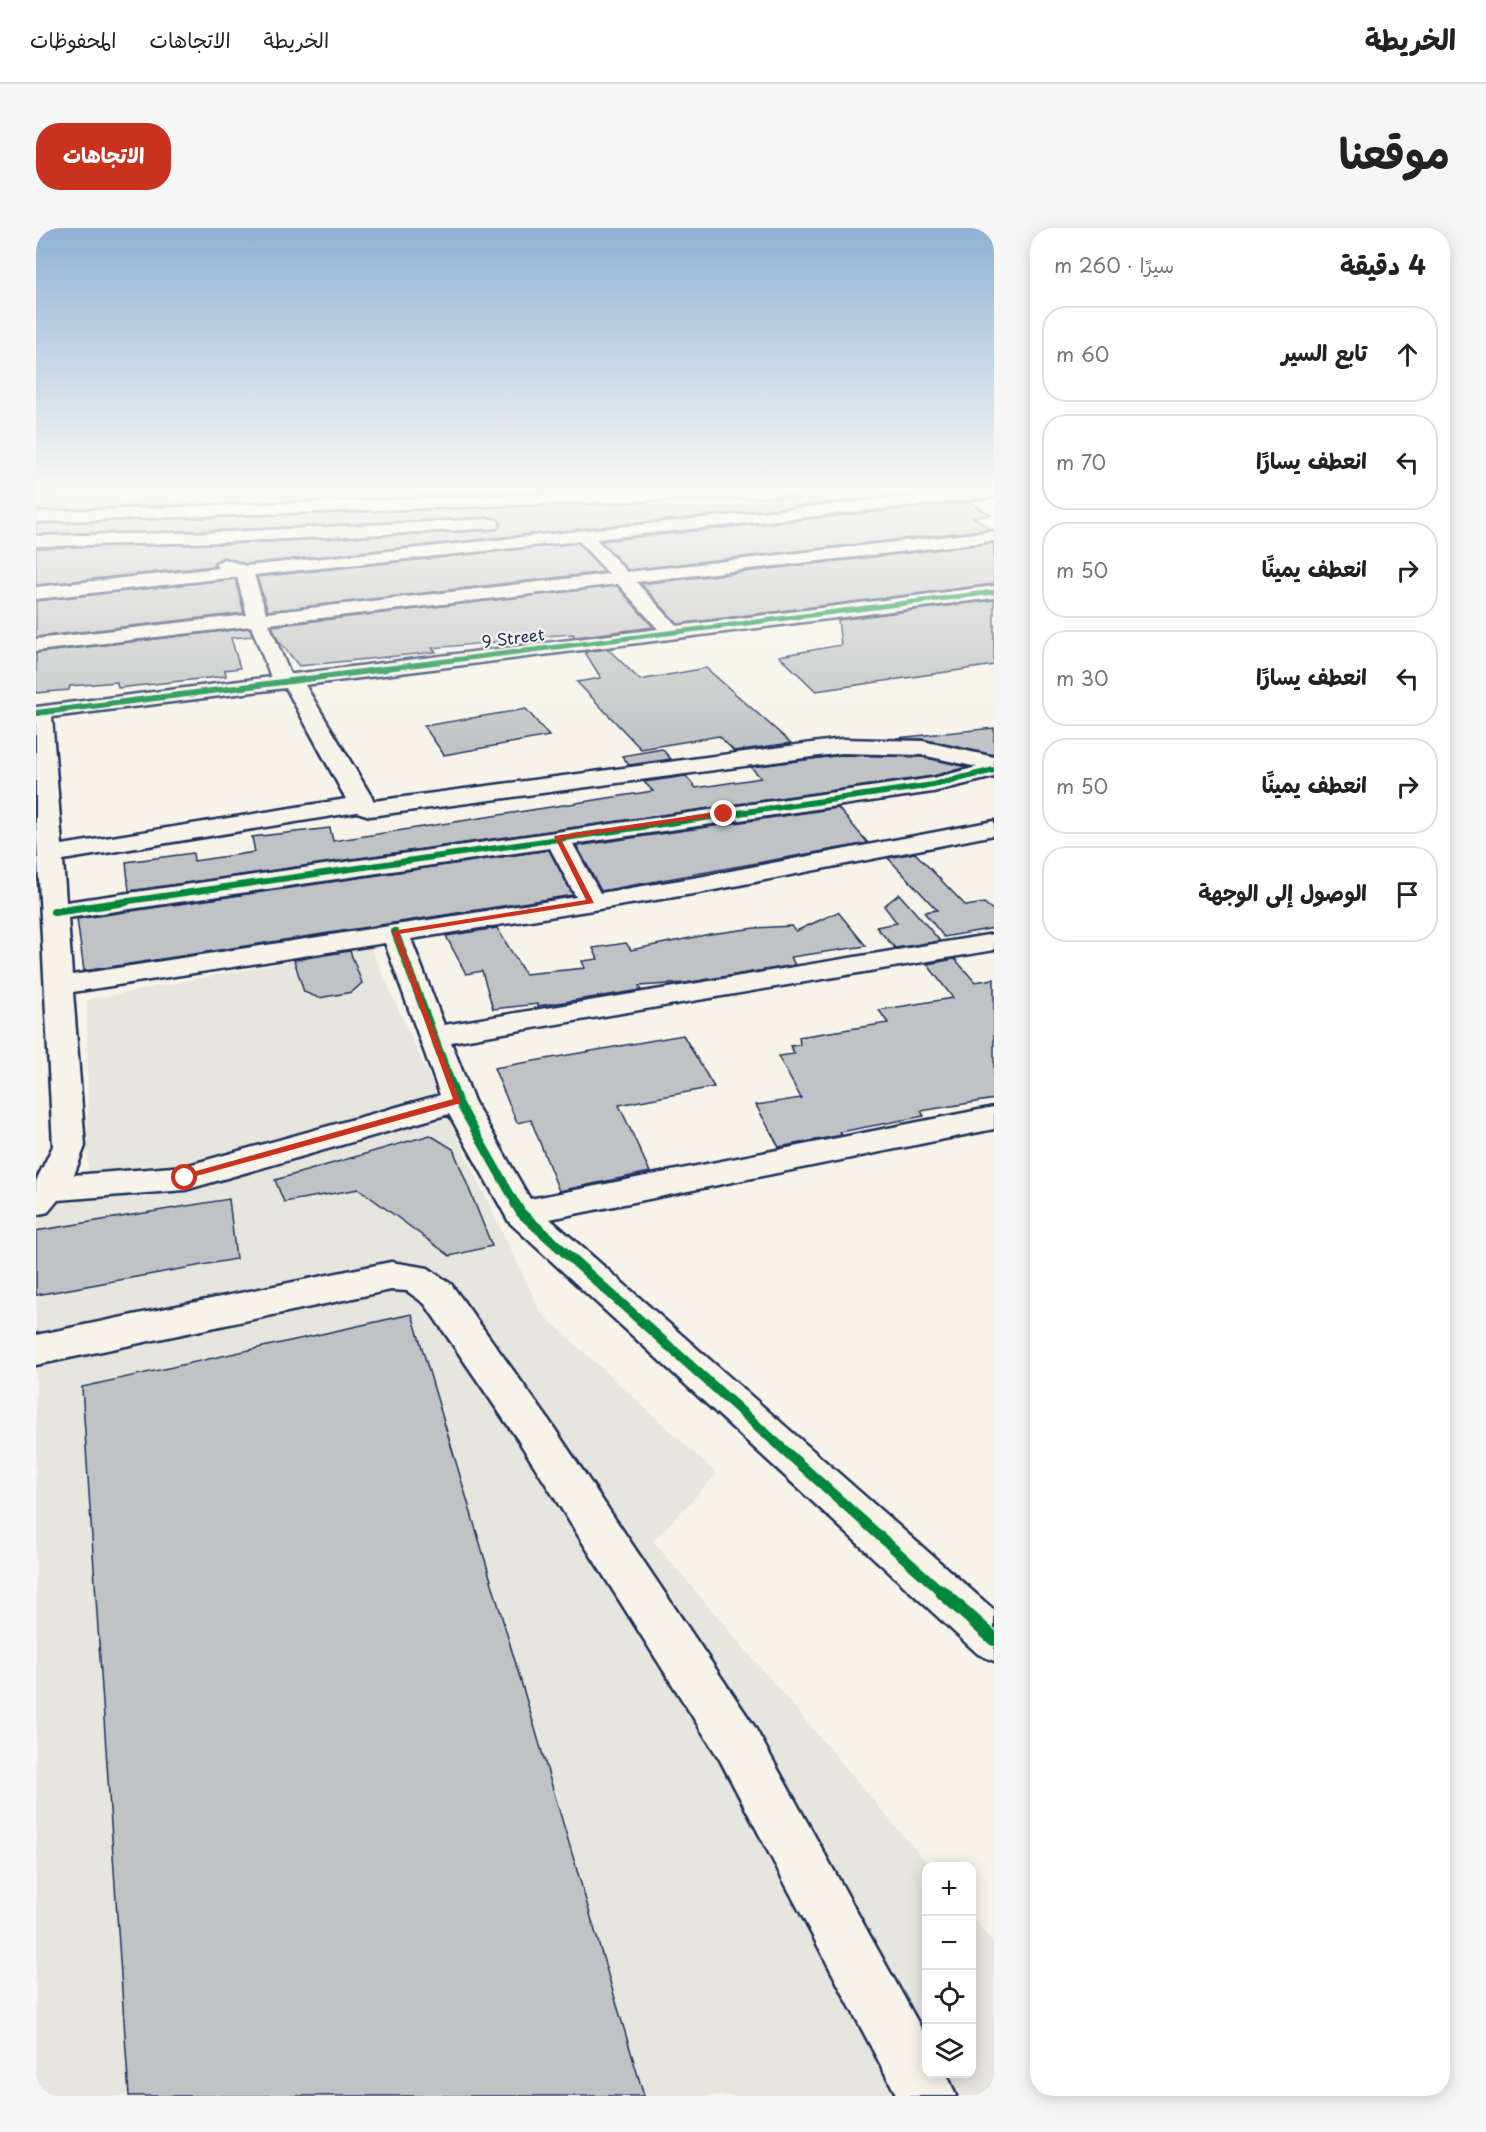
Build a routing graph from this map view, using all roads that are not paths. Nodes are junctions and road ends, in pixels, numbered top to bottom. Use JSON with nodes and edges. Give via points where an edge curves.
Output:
{"nodes":[{"id":1,"x":182,"y":577,"type":"edge"},
{"id":2,"x":245,"y":577,"type":"edge"},
{"id":3,"x":639,"y":577,"type":"edge"},
{"id":4,"x":623,"y":579,"type":"junction"},
{"id":5,"x":36,"y":592,"type":"edge"},
{"id":6,"x":994,"y":592,"type":"edge"},
{"id":7,"x":258,"y":620,"type":"junction"},
{"id":8,"x":673,"y":633,"type":"junction"},
{"id":9,"x":36,"y":645,"type":"edge"},
{"id":10,"x":287,"y":681,"type":"junction"},
{"id":11,"x":38,"y":712,"type":"edge"},
{"id":12,"x":994,"y":764,"type":"edge"},
{"id":13,"x":994,"y":770,"type":"edge"},
{"id":14,"x":361,"y":804,"type":"junction"},
{"id":15,"x":994,"y":828,"type":"edge"},
{"id":16,"x":557,"y":838,"type":"junction"},
{"id":17,"x":50,"y":855,"type":"junction"},
{"id":18,"x":591,"y":902,"type":"junction"},
{"id":19,"x":48,"y":906,"type":"edge"},
{"id":20,"x":394,"y":932,"type":"junction"},
{"id":21,"x":994,"y":942,"type":"edge"},
{"id":22,"x":59,"y":986,"type":"junction"},
{"id":23,"x":434,"y":1036,"type":"junction"},
{"id":24,"x":458,"y":1101,"type":"junction"},
{"id":25,"x":994,"y":1118,"type":"edge"},
{"id":26,"x":43,"y":1196,"type":"edge"},
{"id":27,"x":521,"y":1212,"type":"junction"},
{"id":28,"x":36,"y":1350,"type":"edge"},
{"id":29,"x":994,"y":1639,"type":"edge"},
{"id":30,"x":928,"y":2096,"type":"edge"}],
"edges":[{"from":1,"to":5,"type":"street"},
{"from":2,"to":7,"type":"street"},
{"from":3,"to":4,"type":"street"},
{"from":4,"to":7,"type":"street"},
{"from":4,"to":8,"type":"street"},
{"from":6,"to":8,"type":"street","name":"9 Street"},
{"from":7,"to":9,"type":"street"},
{"from":7,"to":10,"type":"street"},
{"from":8,"to":10,"type":"street","name":"9 Street"},
{"from":10,"to":11,"type":"street","name":"9 Street"},
{"from":10,"to":14,"type":"street"},
{"from":11,"to":17,"type":"street"},
{"from":12,"to":14,"type":"street","via":[[912,747],[842,746],[370,809]]},
{"from":13,"to":16,"type":"street","via":[[933,785]]},
{"from":14,"to":17,"type":"street"},
{"from":15,"to":18,"type":"street"},
{"from":16,"to":18,"type":"street"},
{"from":16,"to":19,"type":"street"},
{"from":17,"to":19,"type":"street"},
{"from":18,"to":20,"type":"street"},
{"from":19,"to":22,"type":"street"},
{"from":20,"to":22,"type":"street"},
{"from":20,"to":23,"type":"street"},
{"from":21,"to":23,"type":"street"},
{"from":22,"to":26,"type":"street","via":[[69,1146],[62,1169]]},
{"from":23,"to":24,"type":"street"},
{"from":24,"to":26,"type":"street","via":[[185,1178]]},
{"from":24,"to":27,"type":"street"},
{"from":25,"to":27,"type":"street"},
{"from":27,"to":29,"type":"street"},
{"from":28,"to":30,"type":"street","via":[[391,1276],[415,1278],[438,1294],[532,1428],[737,1743]]}]}
